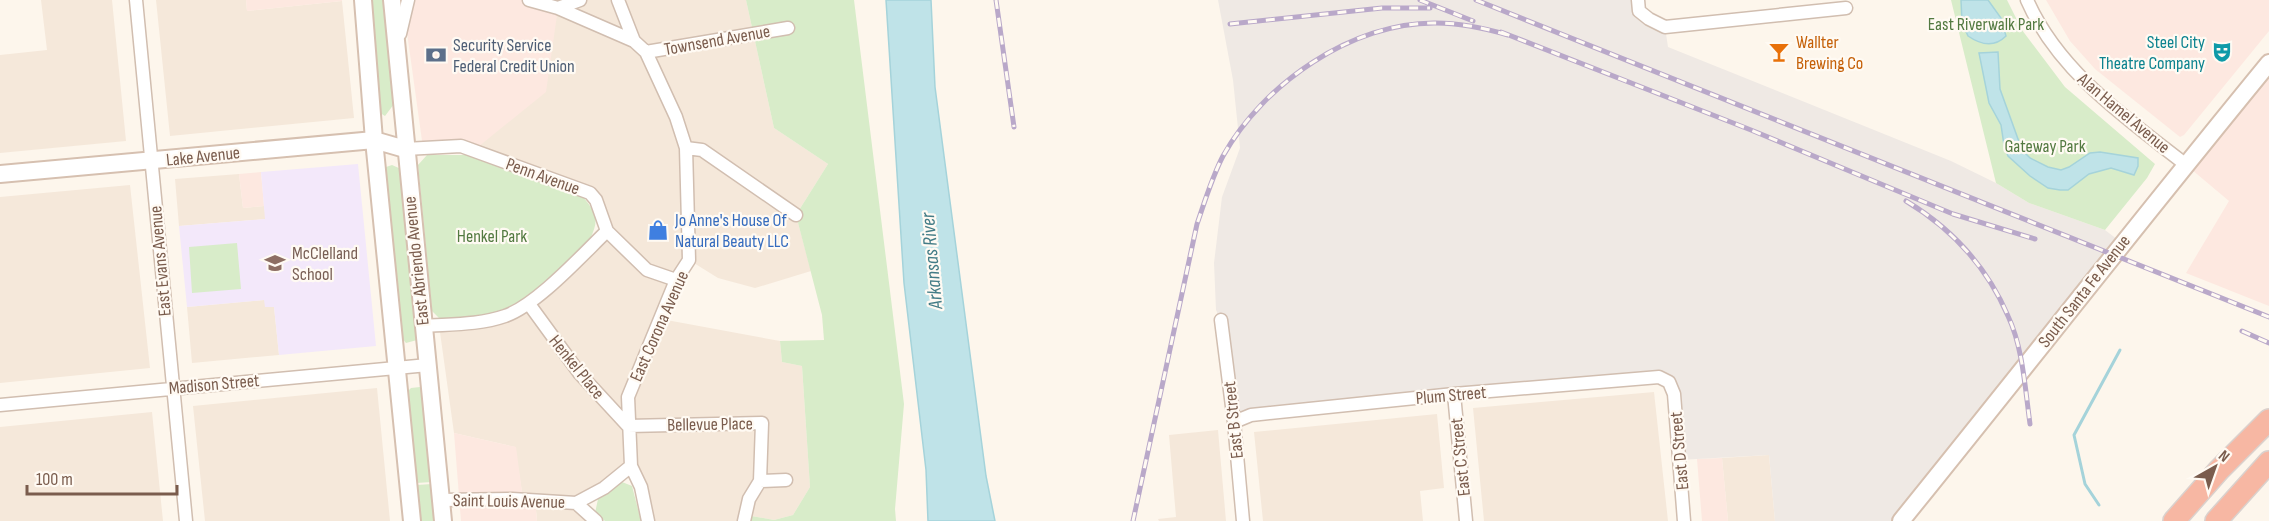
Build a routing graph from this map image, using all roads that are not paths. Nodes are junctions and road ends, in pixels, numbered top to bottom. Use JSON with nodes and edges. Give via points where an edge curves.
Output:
{"nodes":[{"id":1,"x":136,"y":0,"type":"edge"},
{"id":2,"x":363,"y":0,"type":"edge"},
{"id":3,"x":392,"y":0,"type":"edge"},
{"id":4,"x":408,"y":0,"type":"edge"},
{"id":5,"x":530,"y":0,"type":"edge"},
{"id":6,"x":580,"y":0,"type":"edge"},
{"id":7,"x":618,"y":0,"type":"edge"},
{"id":8,"x":2027,"y":0,"type":"edge"},
{"id":9,"x":1638,"y":6,"type":"edge"},
{"id":10,"x":558,"y":8,"type":"junction"},
{"id":11,"x":1846,"y":8,"type":"dead end"},
{"id":12,"x":788,"y":28,"type":"dead end"},
{"id":13,"x":634,"y":41,"type":"junction"},
{"id":14,"x":397,"y":47,"type":"junction"},
{"id":15,"x":646,"y":52,"type":"junction"},
{"id":16,"x":2269,"y":63,"type":"edge"},
{"id":17,"x":374,"y":140,"type":"junction"},
{"id":18,"x":686,"y":148,"type":"junction"},
{"id":19,"x":405,"y":149,"type":"junction"},
{"id":20,"x":152,"y":161,"type":"junction"},
{"id":21,"x":2185,"y":164,"type":"junction"},
{"id":22,"x":0,"y":174,"type":"edge"},
{"id":23,"x":796,"y":215,"type":"dead end"},
{"id":24,"x":608,"y":231,"type":"junction"},
{"id":25,"x":676,"y":280,"type":"junction"},
{"id":26,"x":528,"y":304,"type":"junction"},
{"id":27,"x":1221,"y":320,"type":"dead end"},
{"id":28,"x":423,"y":326,"type":"junction"},
{"id":29,"x":428,"y":365,"type":"junction"},
{"id":30,"x":397,"y":369,"type":"junction"},
{"id":31,"x":1669,"y":382,"type":"joint"},
{"id":32,"x":172,"y":388,"type":"junction"},
{"id":33,"x":1454,"y":394,"type":"junction"},
{"id":34,"x":0,"y":405,"type":"edge"},
{"id":35,"x":2269,"y":420,"type":"edge"},
{"id":36,"x":1234,"y":422,"type":"junction"},
{"id":37,"x":628,"y":426,"type":"junction"},
{"id":38,"x":2269,"y":462,"type":"edge"},
{"id":39,"x":631,"y":466,"type":"junction"},
{"id":40,"x":786,"y":480,"type":"dead end"},
{"id":41,"x":760,"y":481,"type":"junction"},
{"id":42,"x":441,"y":500,"type":"junction"},
{"id":43,"x":576,"y":502,"type":"junction"},
{"id":44,"x":186,"y":521,"type":"edge"},
{"id":45,"x":412,"y":521,"type":"edge"},
{"id":46,"x":443,"y":521,"type":"edge"},
{"id":47,"x":596,"y":521,"type":"edge"},
{"id":48,"x":648,"y":521,"type":"edge"},
{"id":49,"x":744,"y":521,"type":"edge"},
{"id":50,"x":1243,"y":521,"type":"edge"},
{"id":51,"x":1466,"y":521,"type":"edge"},
{"id":52,"x":1684,"y":521,"type":"edge"},
{"id":53,"x":1901,"y":521,"type":"edge"},
{"id":54,"x":2174,"y":521,"type":"edge"},
{"id":55,"x":2216,"y":521,"type":"edge"}],
"edges":[{"from":1,"to":20,"type":"street","name":"East Evans Avenue"},
{"from":2,"to":17,"type":"main road","name":"East Abriendo Avenue"},
{"from":3,"to":14,"type":"main road","name":"East Abriendo Avenue"},
{"from":4,"to":14,"type":"street"},
{"from":5,"to":10,"type":"street"},
{"from":6,"to":10,"type":"street"},
{"from":7,"to":13,"type":"street","name":"East Corona Avenue"},
{"from":8,"to":21,"type":"street","name":"Alan Hamel Avenue","via":[[2036,20],[2074,70]]},
{"from":9,"to":11,"type":"street","via":[[1649,19],[1665,27]]},
{"from":10,"to":13,"type":"street"},
{"from":12,"to":15,"type":"street","name":"Townsend Avenue"},
{"from":13,"to":15,"type":"street","name":"East Corona Avenue"},
{"from":14,"to":19,"type":"main road","name":"East Abriendo Avenue"},
{"from":15,"to":18,"type":"street","name":"East Corona Avenue"},
{"from":16,"to":21,"type":"main road","name":"South Santa Fe Avenue"},
{"from":17,"to":19,"type":"main road","name":"Lake Avenue"},
{"from":17,"to":20,"type":"main road","name":"Lake Avenue"},
{"from":17,"to":30,"type":"main road","name":"East Abriendo Avenue"},
{"from":18,"to":23,"type":"street","via":[[702,150]]},
{"from":18,"to":25,"type":"street","name":"East Corona Avenue","via":[[689,260]]},
{"from":19,"to":24,"type":"street","name":"Penn Avenue","via":[[461,146],[590,193]]},
{"from":19,"to":28,"type":"main road","name":"East Abriendo Avenue"},
{"from":20,"to":22,"type":"main road","name":"Lake Avenue"},
{"from":20,"to":32,"type":"street","name":"East Evans Avenue"},
{"from":21,"to":53,"type":"main road","name":"South Santa Fe Avenue"},
{"from":24,"to":25,"type":"street","name":"Penn Avenue","via":[[647,270]]},
{"from":24,"to":26,"type":"street"},
{"from":25,"to":37,"type":"street","name":"East Corona Avenue","via":[[628,397]]},
{"from":26,"to":28,"type":"street","via":[[505,316]]},
{"from":26,"to":37,"type":"street","name":"Henkel Place","via":[[580,374]]},
{"from":27,"to":36,"type":"street","name":"East B Street"},
{"from":28,"to":29,"type":"main road","name":"East Abriendo Avenue"},
{"from":29,"to":30,"type":"street","name":"Madison Street"},
{"from":29,"to":42,"type":"main road","name":"East Abriendo Avenue"},
{"from":30,"to":32,"type":"street","name":"Madison Street"},
{"from":30,"to":45,"type":"main road","name":"East Abriendo Avenue"},
{"from":31,"to":33,"type":"street","name":"Plum Street","via":[[1659,377]]},
{"from":31,"to":52,"type":"street","name":"East D Street","via":[[1674,394]]},
{"from":32,"to":34,"type":"street","name":"Madison Street"},
{"from":32,"to":44,"type":"street","name":"East Evans Avenue"},
{"from":33,"to":36,"type":"street","name":"Plum Street","via":[[1251,415]]},
{"from":33,"to":51,"type":"street","name":"East C Street"},
{"from":35,"to":54,"type":"highway"},
{"from":36,"to":50,"type":"street","name":"East B Street"},
{"from":37,"to":39,"type":"street","name":"East Corona Avenue"},
{"from":37,"to":41,"type":"street","name":"Bellevue Place","via":[[762,423]]},
{"from":38,"to":55,"type":"highway"},
{"from":39,"to":43,"type":"street","name":"Saint Louis Avenue","via":[[604,488]]},
{"from":39,"to":48,"type":"street","name":"East Corona Avenue","via":[[641,487]]},
{"from":40,"to":41,"type":"street"},
{"from":41,"to":49,"type":"street","name":"Bellevue Place","via":[[749,499]]},
{"from":42,"to":43,"type":"street","name":"Saint Louis Avenue"},
{"from":42,"to":46,"type":"main road","name":"East Abriendo Avenue"},
{"from":43,"to":47,"type":"street","name":"Saint Louis Avenue"}]}
